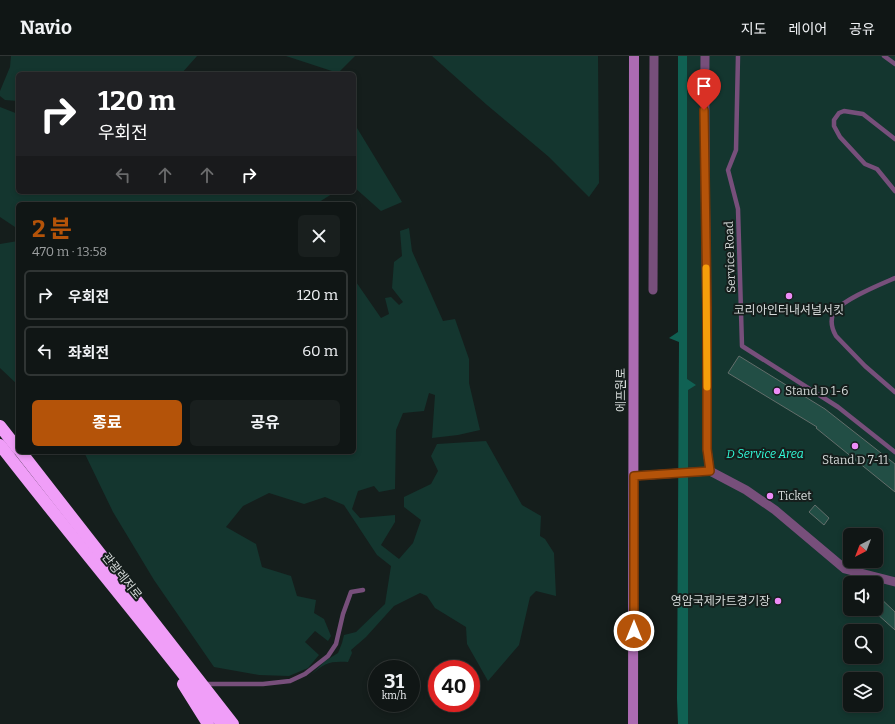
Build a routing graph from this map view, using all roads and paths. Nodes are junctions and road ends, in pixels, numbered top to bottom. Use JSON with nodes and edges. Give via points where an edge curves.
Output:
{"nodes":[{"id":1,"x":634,"y":56,"type":"edge"},
{"id":2,"x":654,"y":56,"type":"edge"},
{"id":3,"x":705,"y":56,"type":"edge"},
{"id":4,"x":738,"y":56,"type":"edge"},
{"id":5,"x":884,"y":56,"type":"edge"},
{"id":6,"x":895,"y":64,"type":"edge"},
{"id":7,"x":895,"y":139,"type":"edge"},
{"id":8,"x":895,"y":191,"type":"edge"},
{"id":9,"x":895,"y":278,"type":"edge"},
{"id":10,"x":653,"y":290,"type":"dead end"},
{"id":11,"x":895,"y":392,"type":"edge"},
{"id":12,"x":0,"y":426,"type":"edge"},
{"id":13,"x":0,"y":445,"type":"edge"},
{"id":14,"x":16,"y":446,"type":"edge"},
{"id":15,"x":895,"y":452,"type":"edge"},
{"id":16,"x":23,"y":454,"type":"edge"},
{"id":17,"x":710,"y":471,"type":"junction"},
{"id":18,"x":634,"y":476,"type":"junction"},
{"id":19,"x":895,"y":582,"type":"edge"},
{"id":20,"x":363,"y":590,"type":"dead end"},
{"id":21,"x":159,"y":643,"type":"junction"},
{"id":22,"x":202,"y":684,"type":"junction"},
{"id":23,"x":208,"y":724,"type":"edge"},
{"id":24,"x":222,"y":724,"type":"edge"},
{"id":25,"x":233,"y":724,"type":"edge"},
{"id":26,"x":633,"y":724,"type":"edge"}],
"edges":[{"from":1,"to":18,"type":"street","name":"에프원로"},
{"from":2,"to":10,"type":"street"},
{"from":3,"to":17,"type":"street","via":[[707,449]]},
{"from":4,"to":15,"type":"lane","name":"Service Road","via":[[736,150],[728,170],[738,209],[742,346],[838,408]]},
{"from":5,"to":6,"type":"lane"},
{"from":7,"to":8,"type":"lane","via":[[863,114],[839,112],[834,120],[840,137],[865,164],[877,169]]},
{"from":9,"to":11,"type":"lane","via":[[842,305],[832,316],[832,322],[836,336]]},
{"from":12,"to":14,"type":"highway"},
{"from":13,"to":21,"type":"highway","name":"관광레저로"},
{"from":16,"to":22,"type":"highway","name":"관광레저로"},
{"from":17,"to":18,"type":"street"},
{"from":17,"to":19,"type":"street","via":[[746,490],[775,510],[845,569]]},
{"from":18,"to":26,"type":"street","name":"에프원로"},
{"from":20,"to":22,"type":"lane","via":[[351,592],[336,644],[328,656],[305,674],[290,681],[263,684]]},
{"from":21,"to":23,"type":"highway"},
{"from":21,"to":24,"type":"highway","name":"관광레저로"},
{"from":22,"to":25,"type":"highway","name":"관광레저로"}]}
